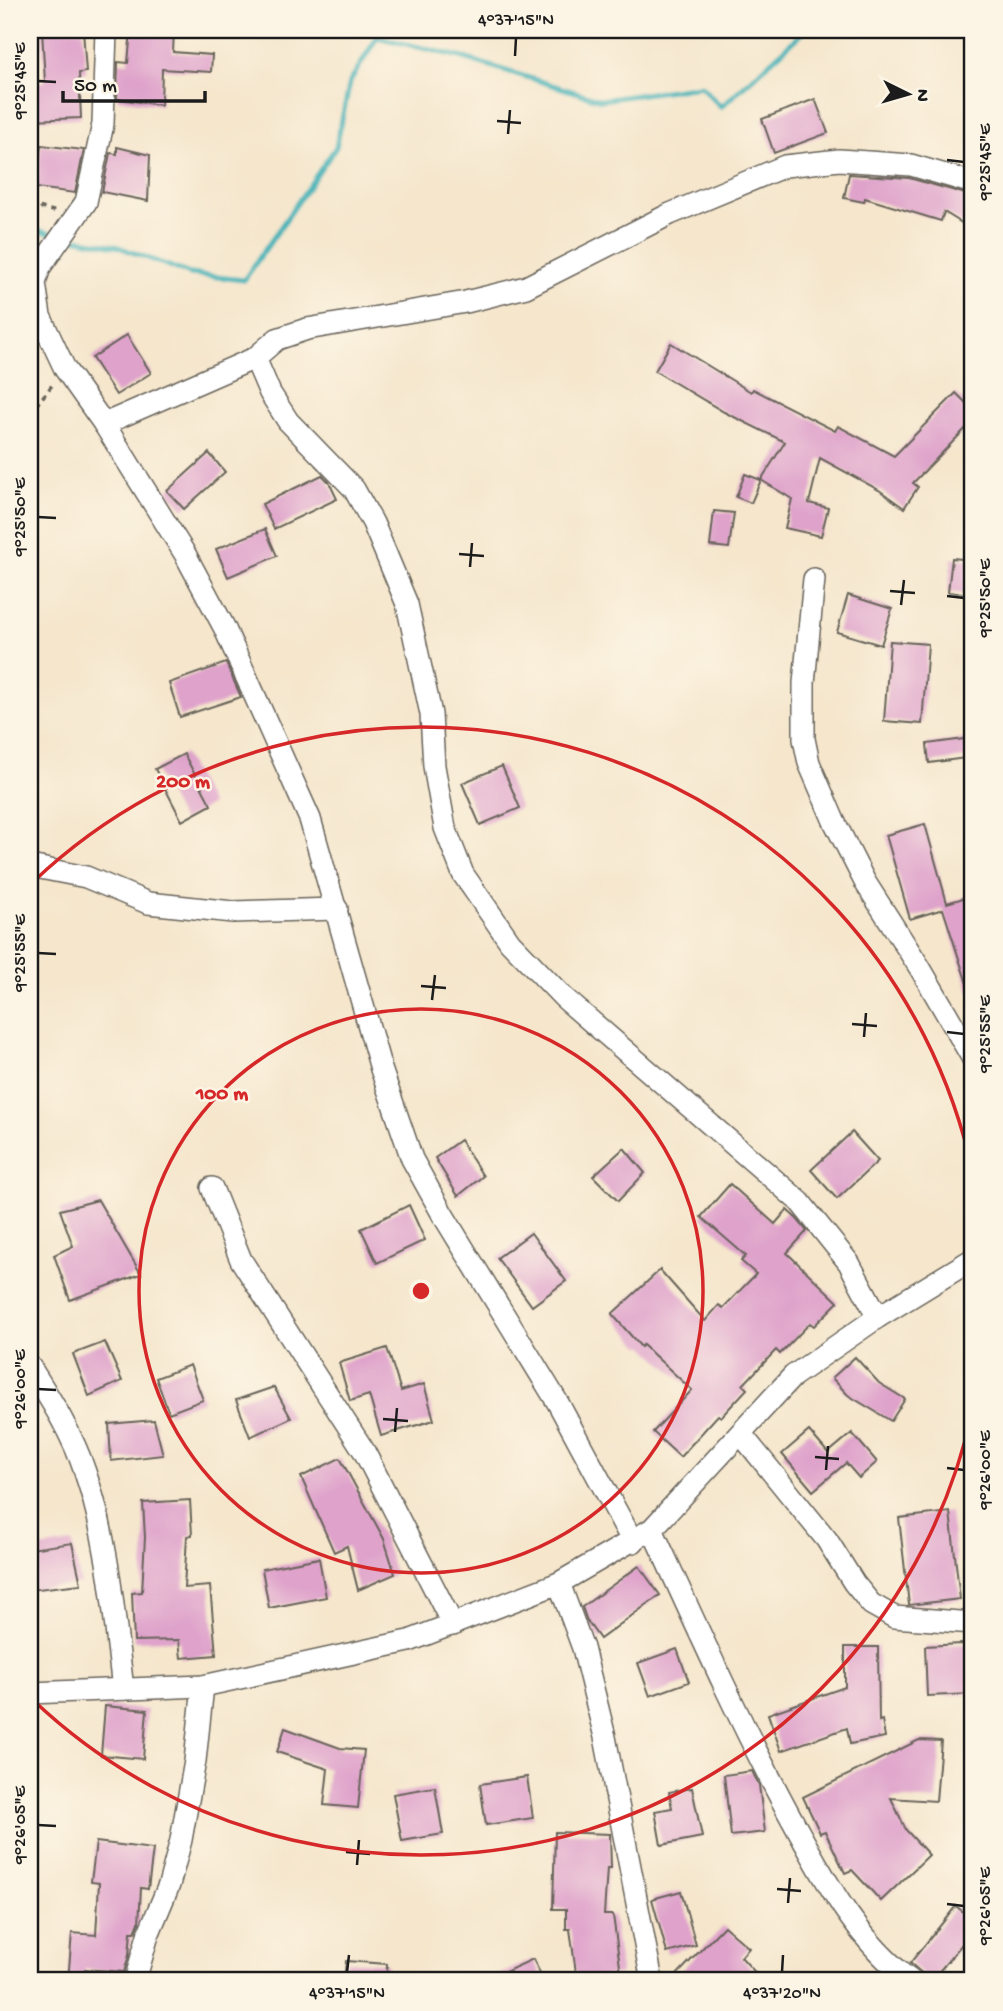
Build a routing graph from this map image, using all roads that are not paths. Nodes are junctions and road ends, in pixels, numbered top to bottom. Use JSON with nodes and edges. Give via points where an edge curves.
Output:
{"nodes":[{"id":1,"x":106,"y":30,"type":"edge"},
{"id":2,"x":973,"y":183,"type":"edge"},
{"id":3,"x":255,"y":358,"type":"junction"},
{"id":4,"x":104,"y":425,"type":"junction"},
{"id":5,"x":814,"y":579,"type":"dead end"},
{"id":6,"x":30,"y":866,"type":"edge"},
{"id":7,"x":337,"y":909,"type":"junction"},
{"id":8,"x":973,"y":1059,"type":"edge"},
{"id":9,"x":212,"y":1188,"type":"dead end"},
{"id":10,"x":973,"y":1259,"type":"edge"},
{"id":11,"x":878,"y":1317,"type":"junction"},
{"id":12,"x":30,"y":1367,"type":"edge"},
{"id":13,"x":741,"y":1434,"type":"junction"},
{"id":14,"x":652,"y":1529,"type":"junction"},
{"id":15,"x":633,"y":1542,"type":"junction"},
{"id":16,"x":559,"y":1583,"type":"junction"},
{"id":17,"x":973,"y":1623,"type":"edge"},
{"id":18,"x":453,"y":1625,"type":"junction"},
{"id":19,"x":203,"y":1686,"type":"junction"},
{"id":20,"x":123,"y":1689,"type":"junction"},
{"id":21,"x":30,"y":1693,"type":"edge"},
{"id":22,"x":135,"y":1981,"type":"edge"},
{"id":23,"x":652,"y":1981,"type":"edge"},
{"id":24,"x":911,"y":1981,"type":"edge"}],
"edges":[{"from":1,"to":4,"type":"street","via":[[103,124],[90,191],[40,267],[36,283],[40,316],[65,369]]},
{"from":2,"to":3,"type":"street","via":[[911,166],[839,160],[785,166],[670,214],[526,287],[307,329],[277,340]]},
{"from":3,"to":4,"type":"street"},
{"from":3,"to":11,"type":"street","via":[[288,421],[354,489],[407,604],[431,714],[445,828],[463,874],[510,942],[563,997],[800,1202],[849,1263]]},
{"from":4,"to":7,"type":"street","via":[[185,554],[224,627],[310,820]]},
{"from":5,"to":8,"type":"street","via":[[804,684],[809,763],[864,882]]},
{"from":6,"to":7,"type":"street","via":[[86,877],[148,903],[233,912]]},
{"from":7,"to":15,"type":"street","via":[[381,1069],[412,1159],[558,1403]]},
{"from":9,"to":18,"type":"street","via":[[241,1260],[364,1451]]},
{"from":10,"to":11,"type":"street"},
{"from":11,"to":13,"type":"street","via":[[793,1376]]},
{"from":12,"to":20,"type":"street","via":[[85,1471],[106,1551]]},
{"from":13,"to":14,"type":"street"},
{"from":13,"to":17,"type":"street","via":[[872,1604],[894,1617]]},
{"from":14,"to":15,"type":"street"},
{"from":14,"to":24,"type":"street","via":[[723,1685],[818,1867],[850,1921],[886,1963]]},
{"from":15,"to":16,"type":"street"},
{"from":16,"to":18,"type":"street"},
{"from":16,"to":23,"type":"street","via":[[583,1648],[605,1737]]},
{"from":18,"to":19,"type":"street","via":[[409,1641]]},
{"from":19,"to":20,"type":"street"},
{"from":19,"to":22,"type":"street","via":[[181,1840]]},
{"from":20,"to":21,"type":"street"}]}
